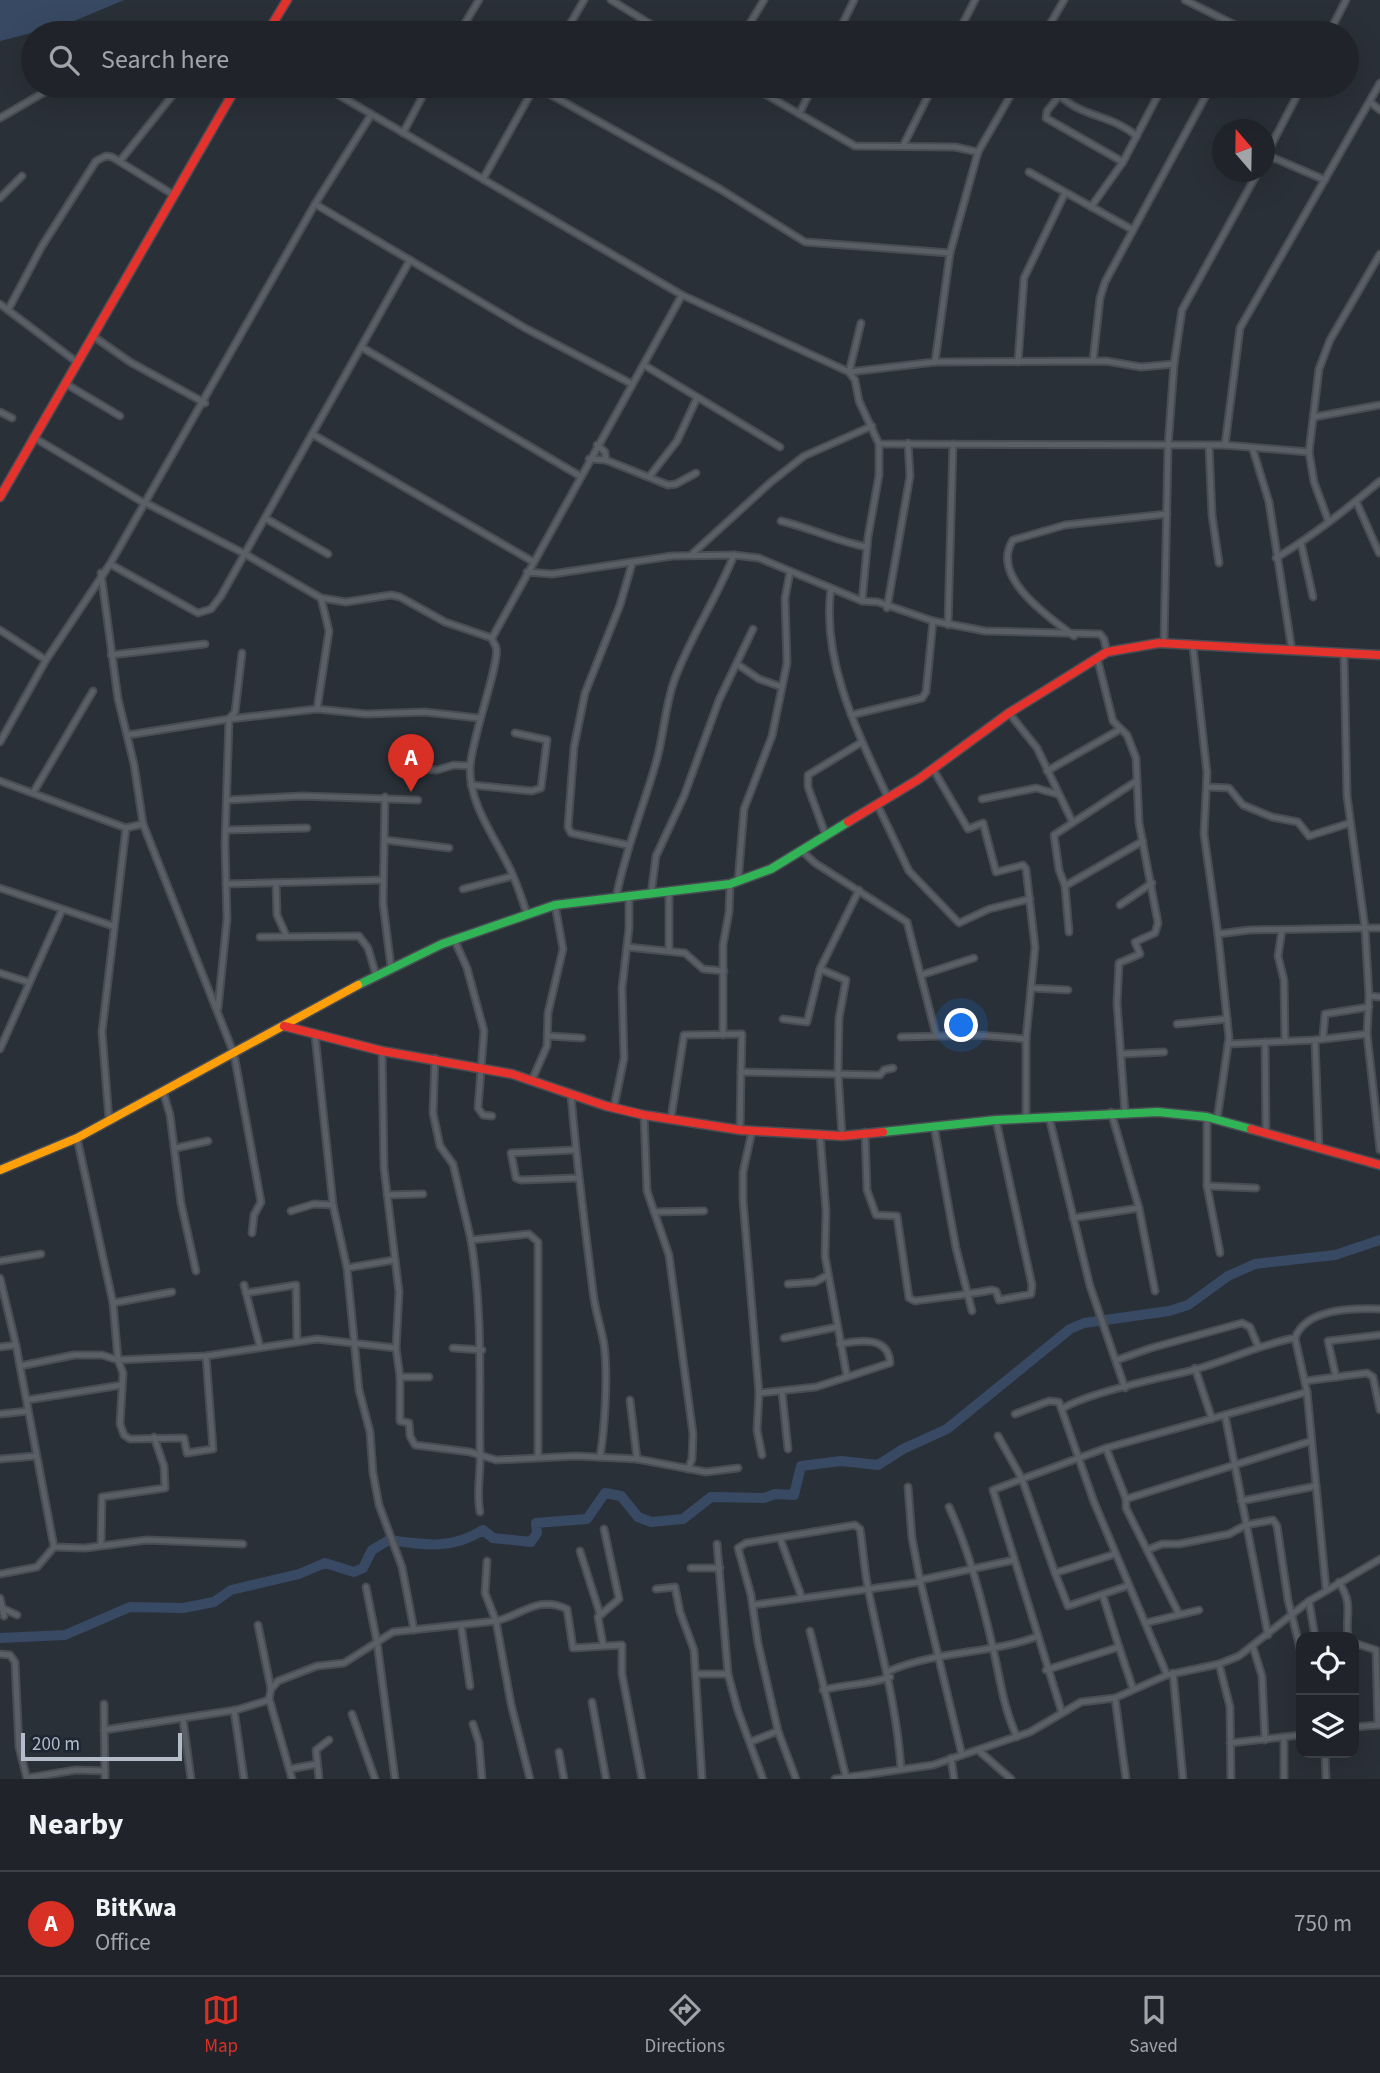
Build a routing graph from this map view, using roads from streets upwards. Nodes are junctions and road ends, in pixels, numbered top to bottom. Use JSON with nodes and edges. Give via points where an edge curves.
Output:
{"nodes":[{"id":1,"x":287,"y":0,"type":"edge"},
{"id":2,"x":479,"y":0,"type":"edge"},
{"id":3,"x":584,"y":0,"type":"edge"},
{"id":4,"x":611,"y":0,"type":"edge"},
{"id":5,"x":763,"y":0,"type":"edge"},
{"id":6,"x":855,"y":0,"type":"edge"},
{"id":7,"x":975,"y":0,"type":"edge"},
{"id":8,"x":1064,"y":0,"type":"edge"},
{"id":9,"x":1185,"y":0,"type":"edge"},
{"id":10,"x":1346,"y":0,"type":"edge"},
{"id":11,"x":274,"y":21,"type":"edge"},
{"id":12,"x":466,"y":21,"type":"edge"},
{"id":13,"x":572,"y":21,"type":"edge"},
{"id":14,"x":645,"y":21,"type":"edge"},
{"id":15,"x":751,"y":21,"type":"edge"},
{"id":16,"x":845,"y":21,"type":"edge"},
{"id":17,"x":964,"y":21,"type":"edge"},
{"id":18,"x":1052,"y":21,"type":"edge"},
{"id":19,"x":1223,"y":21,"type":"edge"},
{"id":20,"x":1335,"y":21,"type":"edge"},
{"id":21,"x":1380,"y":83,"type":"edge"},
{"id":22,"x":34,"y":98,"type":"edge"},
{"id":23,"x":170,"y":98,"type":"edge"},
{"id":24,"x":230,"y":98,"type":"edge"},
{"id":25,"x":343,"y":98,"type":"edge"},
{"id":26,"x":422,"y":98,"type":"edge"},
{"id":27,"x":528,"y":98,"type":"edge"},
{"id":28,"x":557,"y":98,"type":"edge"},
{"id":29,"x":772,"y":98,"type":"edge"},
{"id":30,"x":807,"y":98,"type":"edge"},
{"id":31,"x":927,"y":98,"type":"edge"},
{"id":32,"x":1009,"y":98,"type":"edge"},
{"id":33,"x":1057,"y":98,"type":"edge"},
{"id":34,"x":1062,"y":98,"type":"edge"},
{"id":35,"x":1156,"y":98,"type":"edge"},
{"id":36,"x":1204,"y":98,"type":"edge"},
{"id":37,"x":1296,"y":98,"type":"edge"},
{"id":38,"x":1370,"y":103,"type":"junction"},
{"id":39,"x":1380,"y":110,"type":"edge"},
{"id":40,"x":799,"y":114,"type":"junction"},
{"id":41,"x":371,"y":115,"type":"junction"},
{"id":42,"x":0,"y":118,"type":"edge"},
{"id":43,"x":403,"y":133,"type":"junction"},
{"id":44,"x":1137,"y":136,"type":"junction"},
{"id":45,"x":1275,"y":139,"type":"edge"},
{"id":46,"x":903,"y":146,"type":"junction"},
{"id":47,"x":978,"y":152,"type":"junction"},
{"id":48,"x":120,"y":161,"type":"junction"},
{"id":49,"x":1275,"y":161,"type":"edge"},
{"id":50,"x":1123,"y":162,"type":"junction"},
{"id":51,"x":1028,"y":172,"type":"dead end"},
{"id":52,"x":22,"y":176,"type":"dead end"},
{"id":53,"x":483,"y":179,"type":"junction"},
{"id":54,"x":1325,"y":180,"type":"junction"},
{"id":55,"x":1252,"y":182,"type":"edge"},
{"id":56,"x":1065,"y":193,"type":"junction"},
{"id":57,"x":174,"y":195,"type":"junction"},
{"id":58,"x":0,"y":198,"type":"edge"},
{"id":59,"x":315,"y":204,"type":"junction"},
{"id":60,"x":1091,"y":207,"type":"junction"},
{"id":61,"x":1133,"y":230,"type":"junction"},
{"id":62,"x":950,"y":253,"type":"junction"},
{"id":63,"x":1380,"y":254,"type":"edge"},
{"id":64,"x":410,"y":260,"type":"junction"},
{"id":65,"x":1377,"y":265,"type":"edge"},
{"id":66,"x":682,"y":295,"type":"junction"},
{"id":67,"x":0,"y":304,"type":"edge"},
{"id":68,"x":8,"y":310,"type":"junction"},
{"id":69,"x":861,"y":323,"type":"dead end"},
{"id":70,"x":93,"y":336,"type":"junction"},
{"id":71,"x":363,"y":348,"type":"junction"},
{"id":72,"x":1093,"y":361,"type":"junction"},
{"id":73,"x":935,"y":362,"type":"junction"},
{"id":74,"x":1018,"y":362,"type":"junction"},
{"id":75,"x":78,"y":363,"type":"junction"},
{"id":76,"x":1174,"y":364,"type":"junction"},
{"id":77,"x":643,"y":365,"type":"junction"},
{"id":78,"x":849,"y":372,"type":"junction"},
{"id":79,"x":66,"y":384,"type":"junction"},
{"id":80,"x":632,"y":384,"type":"junction"},
{"id":81,"x":697,"y":398,"type":"junction"},
{"id":82,"x":205,"y":403,"type":"junction"},
{"id":83,"x":1380,"y":405,"type":"edge"},
{"id":84,"x":0,"y":412,"type":"edge"},
{"id":85,"x":120,"y":416,"type":"dead end"},
{"id":86,"x":1314,"y":416,"type":"junction"},
{"id":87,"x":12,"y":418,"type":"dead end"},
{"id":88,"x":872,"y":426,"type":"junction"},
{"id":89,"x":312,"y":433,"type":"junction"},
{"id":90,"x":33,"y":437,"type":"junction"},
{"id":91,"x":908,"y":443,"type":"junction"},
{"id":92,"x":879,"y":444,"type":"junction"},
{"id":93,"x":953,"y":444,"type":"junction"},
{"id":94,"x":597,"y":445,"type":"junction"},
{"id":95,"x":1225,"y":445,"type":"junction"},
{"id":96,"x":1209,"y":446,"type":"junction"},
{"id":97,"x":780,"y":447,"type":"dead end"},
{"id":98,"x":1168,"y":447,"type":"junction"},
{"id":99,"x":1253,"y":450,"type":"junction"},
{"id":100,"x":1310,"y":452,"type":"junction"},
{"id":101,"x":589,"y":459,"type":"junction"},
{"id":102,"x":606,"y":460,"type":"junction"},
{"id":103,"x":696,"y":472,"type":"dead end"},
{"id":104,"x":580,"y":476,"type":"junction"},
{"id":105,"x":649,"y":477,"type":"junction"},
{"id":106,"x":1380,"y":481,"type":"edge"},
{"id":107,"x":0,"y":497,"type":"edge"},
{"id":108,"x":1356,"y":500,"type":"junction"},
{"id":109,"x":144,"y":502,"type":"junction"},
{"id":110,"x":1167,"y":514,"type":"junction"},
{"id":111,"x":265,"y":518,"type":"junction"},
{"id":112,"x":1328,"y":520,"type":"junction"},
{"id":113,"x":781,"y":521,"type":"dead end"},
{"id":114,"x":1301,"y":543,"type":"junction"},
{"id":115,"x":867,"y":547,"type":"junction"},
{"id":116,"x":1379,"y":553,"type":"edge"},
{"id":117,"x":245,"y":554,"type":"junction"},
{"id":118,"x":328,"y":554,"type":"dead end"},
{"id":119,"x":691,"y":555,"type":"junction"},
{"id":120,"x":734,"y":555,"type":"junction"},
{"id":121,"x":1276,"y":558,"type":"junction"},
{"id":122,"x":532,"y":561,"type":"junction"},
{"id":123,"x":1219,"y":563,"type":"dead end"},
{"id":124,"x":110,"y":564,"type":"junction"},
{"id":125,"x":632,"y":564,"type":"junction"},
{"id":126,"x":527,"y":572,"type":"junction"},
{"id":127,"x":790,"y":572,"type":"junction"},
{"id":128,"x":101,"y":573,"type":"junction"},
{"id":129,"x":831,"y":588,"type":"junction"},
{"id":130,"x":1313,"y":597,"type":"dead end"},
{"id":131,"x":321,"y":598,"type":"junction"},
{"id":132,"x":862,"y":601,"type":"junction"},
{"id":133,"x":887,"y":608,"type":"junction"},
{"id":134,"x":933,"y":621,"type":"junction"},
{"id":135,"x":948,"y":625,"type":"junction"},
{"id":136,"x":753,"y":629,"type":"dead end"},
{"id":137,"x":0,"y":631,"type":"edge"},
{"id":138,"x":1074,"y":636,"type":"junction"},
{"id":139,"x":492,"y":638,"type":"junction"},
{"id":140,"x":1164,"y":643,"type":"junction"},
{"id":141,"x":205,"y":644,"type":"dead end"},
{"id":142,"x":1193,"y":647,"type":"junction"},
{"id":143,"x":1292,"y":651,"type":"junction"},
{"id":144,"x":1107,"y":652,"type":"junction"},
{"id":145,"x":242,"y":653,"type":"dead end"},
{"id":146,"x":111,"y":655,"type":"junction"},
{"id":147,"x":1344,"y":655,"type":"junction"},
{"id":148,"x":1380,"y":655,"type":"edge"},
{"id":149,"x":1097,"y":657,"type":"junction"},
{"id":150,"x":46,"y":660,"type":"junction"},
{"id":151,"x":737,"y":664,"type":"junction"},
{"id":152,"x":782,"y":687,"type":"junction"},
{"id":153,"x":93,"y":691,"type":"dead end"},
{"id":154,"x":317,"y":709,"type":"junction"},
{"id":155,"x":1009,"y":713,"type":"junction"},
{"id":156,"x":851,"y":715,"type":"junction"},
{"id":157,"x":478,"y":718,"type":"junction"},
{"id":158,"x":229,"y":719,"type":"junction"},
{"id":159,"x":1119,"y":730,"type":"junction"},
{"id":160,"x":515,"y":733,"type":"dead end"},
{"id":161,"x":128,"y":736,"type":"junction"},
{"id":162,"x":0,"y":742,"type":"edge"},
{"id":163,"x":862,"y":742,"type":"junction"},
{"id":164,"x":470,"y":766,"type":"junction"},
{"id":165,"x":395,"y":767,"type":"dead end"},
{"id":166,"x":933,"y":769,"type":"junction"},
{"id":167,"x":1047,"y":771,"type":"junction"},
{"id":168,"x":0,"y":781,"type":"edge"},
{"id":169,"x":1135,"y":782,"type":"junction"},
{"id":170,"x":471,"y":785,"type":"junction"},
{"id":171,"x":1207,"y":787,"type":"junction"},
{"id":172,"x":33,"y":793,"type":"junction"},
{"id":173,"x":1057,"y":794,"type":"junction"},
{"id":174,"x":385,"y":797,"type":"junction"},
{"id":175,"x":888,"y":798,"type":"junction"},
{"id":176,"x":982,"y":799,"type":"dead end"},
{"id":177,"x":228,"y":800,"type":"junction"},
{"id":178,"x":418,"y":800,"type":"dead end"},
{"id":179,"x":877,"y":804,"type":"junction"},
{"id":180,"x":1072,"y":821,"type":"junction"},
{"id":181,"x":1350,"y":823,"type":"junction"},
{"id":182,"x":143,"y":824,"type":"junction"},
{"id":183,"x":126,"y":828,"type":"junction"},
{"id":184,"x":307,"y":828,"type":"dead end"},
{"id":185,"x":226,"y":830,"type":"junction"},
{"id":186,"x":826,"y":836,"type":"junction"},
{"id":187,"x":385,"y":840,"type":"junction"},
{"id":188,"x":1143,"y":841,"type":"junction"},
{"id":189,"x":628,"y":845,"type":"junction"},
{"id":190,"x":449,"y":848,"type":"dead end"},
{"id":191,"x":802,"y":851,"type":"junction"},
{"id":192,"x":513,"y":876,"type":"junction"},
{"id":193,"x":383,"y":880,"type":"junction"},
{"id":194,"x":276,"y":883,"type":"junction"},
{"id":195,"x":734,"y":883,"type":"junction"},
{"id":196,"x":1152,"y":883,"type":"junction"},
{"id":197,"x":226,"y":884,"type":"junction"},
{"id":198,"x":1065,"y":886,"type":"junction"},
{"id":199,"x":0,"y":888,"type":"edge"},
{"id":200,"x":463,"y":889,"type":"dead end"},
{"id":201,"x":859,"y":890,"type":"junction"},
{"id":202,"x":669,"y":892,"type":"junction"},
{"id":203,"x":651,"y":894,"type":"junction"},
{"id":204,"x":629,"y":895,"type":"junction"},
{"id":205,"x":616,"y":898,"type":"junction"},
{"id":206,"x":1030,"y":899,"type":"junction"},
{"id":207,"x":555,"y":905,"type":"junction"},
{"id":208,"x":1120,"y":905,"type":"dead end"},
{"id":209,"x":62,"y":910,"type":"junction"},
{"id":210,"x":527,"y":914,"type":"junction"},
{"id":211,"x":113,"y":926,"type":"junction"},
{"id":212,"x":1365,"y":928,"type":"junction"},
{"id":213,"x":1380,"y":928,"type":"edge"},
{"id":214,"x":1282,"y":930,"type":"junction"},
{"id":215,"x":1069,"y":932,"type":"dead end"},
{"id":216,"x":1218,"y":934,"type":"junction"},
{"id":217,"x":286,"y":935,"type":"junction"},
{"id":218,"x":260,"y":937,"type":"dead end"},
{"id":219,"x":454,"y":939,"type":"junction"},
{"id":220,"x":627,"y":947,"type":"junction"},
{"id":221,"x":669,"y":949,"type":"junction"},
{"id":222,"x":974,"y":958,"type":"dead end"},
{"id":223,"x":391,"y":967,"type":"junction"},
{"id":224,"x":820,"y":969,"type":"junction"},
{"id":225,"x":724,"y":971,"type":"junction"},
{"id":226,"x":0,"y":973,"type":"edge"},
{"id":227,"x":376,"y":975,"type":"junction"},
{"id":228,"x":921,"y":975,"type":"junction"},
{"id":229,"x":28,"y":982,"type":"junction"},
{"id":230,"x":1031,"y":988,"type":"junction"},
{"id":231,"x":1068,"y":990,"type":"dead end"},
{"id":232,"x":1369,"y":996,"type":"junction"},
{"id":233,"x":1380,"y":997,"type":"edge"},
{"id":234,"x":1369,"y":1007,"type":"junction"},
{"id":235,"x":218,"y":1012,"type":"junction"},
{"id":236,"x":783,"y":1018,"type":"dead end"},
{"id":237,"x":1227,"y":1019,"type":"junction"},
{"id":238,"x":1177,"y":1024,"type":"dead end"},
{"id":239,"x":285,"y":1026,"type":"junction"},
{"id":240,"x":315,"y":1034,"type":"junction"},
{"id":241,"x":1367,"y":1034,"type":"junction"},
{"id":242,"x":723,"y":1035,"type":"junction"},
{"id":243,"x":936,"y":1035,"type":"junction"},
{"id":244,"x":549,"y":1037,"type":"junction"},
{"id":245,"x":901,"y":1037,"type":"dead end"},
{"id":246,"x":583,"y":1038,"type":"dead end"},
{"id":247,"x":1323,"y":1038,"type":"junction"},
{"id":248,"x":1026,"y":1039,"type":"junction"},
{"id":249,"x":1315,"y":1040,"type":"junction"},
{"id":250,"x":1285,"y":1041,"type":"junction"},
{"id":251,"x":1265,"y":1042,"type":"junction"},
{"id":252,"x":1228,"y":1044,"type":"junction"},
{"id":253,"x":0,"y":1049,"type":"edge"},
{"id":254,"x":382,"y":1051,"type":"junction"},
{"id":255,"x":1164,"y":1052,"type":"dead end"},
{"id":256,"x":234,"y":1054,"type":"junction"},
{"id":257,"x":1121,"y":1054,"type":"junction"},
{"id":258,"x":435,"y":1058,"type":"junction"},
{"id":259,"x":480,"y":1066,"type":"junction"},
{"id":260,"x":893,"y":1068,"type":"dead end"},
{"id":261,"x":741,"y":1072,"type":"junction"},
{"id":262,"x":838,"y":1072,"type":"junction"},
{"id":263,"x":532,"y":1080,"type":"junction"},
{"id":264,"x":163,"y":1091,"type":"junction"},
{"id":265,"x":571,"y":1094,"type":"junction"},
{"id":266,"x":614,"y":1107,"type":"junction"},
{"id":267,"x":1111,"y":1112,"type":"junction"},
{"id":268,"x":1125,"y":1113,"type":"junction"},
{"id":269,"x":644,"y":1115,"type":"junction"},
{"id":270,"x":492,"y":1116,"type":"dead end"},
{"id":271,"x":1049,"y":1117,"type":"junction"},
{"id":272,"x":1207,"y":1117,"type":"junction"},
{"id":273,"x":671,"y":1118,"type":"junction"},
{"id":274,"x":1026,"y":1119,"type":"junction"},
{"id":275,"x":109,"y":1120,"type":"junction"},
{"id":276,"x":996,"y":1120,"type":"junction"},
{"id":277,"x":1217,"y":1120,"type":"junction"},
{"id":278,"x":934,"y":1126,"type":"junction"},
{"id":279,"x":740,"y":1130,"type":"junction"},
{"id":280,"x":752,"y":1131,"type":"junction"},
{"id":281,"x":864,"y":1132,"type":"junction"},
{"id":282,"x":820,"y":1134,"type":"junction"},
{"id":283,"x":1266,"y":1134,"type":"junction"},
{"id":284,"x":842,"y":1136,"type":"junction"},
{"id":285,"x":77,"y":1138,"type":"junction"},
{"id":286,"x":208,"y":1141,"type":"dead end"},
{"id":287,"x":176,"y":1148,"type":"junction"},
{"id":288,"x":574,"y":1150,"type":"junction"},
{"id":289,"x":1319,"y":1150,"type":"junction"},
{"id":290,"x":1380,"y":1150,"type":"edge"},
{"id":291,"x":1379,"y":1163,"type":"edge"},
{"id":292,"x":0,"y":1170,"type":"edge"},
{"id":293,"x":578,"y":1178,"type":"junction"},
{"id":294,"x":1207,"y":1186,"type":"junction"},
{"id":295,"x":1256,"y":1188,"type":"dead end"},
{"id":296,"x":423,"y":1194,"type":"dead end"},
{"id":297,"x":387,"y":1195,"type":"junction"},
{"id":298,"x":333,"y":1205,"type":"junction"},
{"id":299,"x":1139,"y":1208,"type":"junction"},
{"id":300,"x":291,"y":1211,"type":"dead end"},
{"id":301,"x":704,"y":1211,"type":"dead end"},
{"id":302,"x":654,"y":1212,"type":"junction"},
{"id":303,"x":1073,"y":1218,"type":"junction"},
{"id":304,"x":252,"y":1233,"type":"dead end"},
{"id":305,"x":471,"y":1240,"type":"junction"},
{"id":306,"x":1220,"y":1253,"type":"dead end"},
{"id":307,"x":41,"y":1254,"type":"dead end"},
{"id":308,"x":394,"y":1260,"type":"junction"},
{"id":309,"x":0,"y":1261,"type":"edge"},
{"id":310,"x":347,"y":1268,"type":"junction"},
{"id":311,"x":195,"y":1272,"type":"dead end"},
{"id":312,"x":828,"y":1275,"type":"junction"},
{"id":313,"x":0,"y":1278,"type":"edge"},
{"id":314,"x":788,"y":1284,"type":"dead end"},
{"id":315,"x":244,"y":1285,"type":"dead end"},
{"id":316,"x":1155,"y":1291,"type":"dead end"},
{"id":317,"x":172,"y":1292,"type":"dead end"},
{"id":318,"x":246,"y":1293,"type":"junction"},
{"id":319,"x":967,"y":1296,"type":"junction"},
{"id":320,"x":113,"y":1303,"type":"junction"},
{"id":321,"x":1380,"y":1308,"type":"edge"},
{"id":322,"x":972,"y":1311,"type":"dead end"},
{"id":323,"x":837,"y":1327,"type":"junction"},
{"id":324,"x":1380,"y":1335,"type":"edge"},
{"id":325,"x":784,"y":1338,"type":"dead end"},
{"id":326,"x":1295,"y":1338,"type":"junction"},
{"id":327,"x":297,"y":1341,"type":"junction"},
{"id":328,"x":355,"y":1342,"type":"junction"},
{"id":329,"x":840,"y":1344,"type":"junction"},
{"id":330,"x":16,"y":1345,"type":"junction"},
{"id":331,"x":1258,"y":1346,"type":"junction"},
{"id":332,"x":0,"y":1347,"type":"edge"},
{"id":333,"x":260,"y":1347,"type":"junction"},
{"id":334,"x":396,"y":1348,"type":"junction"},
{"id":335,"x":453,"y":1348,"type":"dead end"},
{"id":336,"x":482,"y":1350,"type":"junction"},
{"id":337,"x":206,"y":1356,"type":"junction"},
{"id":338,"x":118,"y":1360,"type":"junction"},
{"id":339,"x":1117,"y":1360,"type":"junction"},
{"id":340,"x":20,"y":1366,"type":"junction"},
{"id":341,"x":1195,"y":1368,"type":"junction"},
{"id":342,"x":1334,"y":1370,"type":"junction"},
{"id":343,"x":400,"y":1377,"type":"junction"},
{"id":344,"x":429,"y":1377,"type":"dead end"},
{"id":345,"x":848,"y":1377,"type":"junction"},
{"id":346,"x":1336,"y":1377,"type":"junction"},
{"id":347,"x":1329,"y":1378,"type":"junction"},
{"id":348,"x":1305,"y":1381,"type":"junction"},
{"id":349,"x":122,"y":1385,"type":"junction"},
{"id":350,"x":1125,"y":1388,"type":"junction"},
{"id":351,"x":782,"y":1392,"type":"junction"},
{"id":352,"x":1307,"y":1392,"type":"junction"},
{"id":353,"x":759,"y":1394,"type":"junction"},
{"id":354,"x":27,"y":1400,"type":"junction"},
{"id":355,"x":630,"y":1400,"type":"dead end"},
{"id":356,"x":1062,"y":1409,"type":"junction"},
{"id":357,"x":1380,"y":1410,"type":"edge"},
{"id":358,"x":28,"y":1411,"type":"junction"},
{"id":359,"x":0,"y":1414,"type":"edge"},
{"id":360,"x":1015,"y":1414,"type":"dead end"},
{"id":361,"x":1224,"y":1415,"type":"junction"},
{"id":362,"x":1212,"y":1419,"type":"junction"},
{"id":363,"x":998,"y":1436,"type":"dead end"},
{"id":364,"x":154,"y":1437,"type":"junction"},
{"id":365,"x":1311,"y":1441,"type":"junction"},
{"id":366,"x":1106,"y":1448,"type":"junction"},
{"id":367,"x":788,"y":1449,"type":"dead end"},
{"id":368,"x":762,"y":1455,"type":"dead end"},
{"id":369,"x":36,"y":1456,"type":"junction"},
{"id":370,"x":538,"y":1456,"type":"junction"},
{"id":371,"x":481,"y":1457,"type":"junction"},
{"id":372,"x":600,"y":1457,"type":"junction"},
{"id":373,"x":0,"y":1459,"type":"edge"},
{"id":374,"x":637,"y":1459,"type":"junction"},
{"id":375,"x":1079,"y":1460,"type":"junction"},
{"id":376,"x":1237,"y":1464,"type":"junction"},
{"id":377,"x":738,"y":1468,"type":"dead end"},
{"id":378,"x":688,"y":1469,"type":"junction"},
{"id":379,"x":1022,"y":1479,"type":"junction"},
{"id":380,"x":1316,"y":1486,"type":"junction"},
{"id":381,"x":908,"y":1487,"type":"dead end"},
{"id":382,"x":1126,"y":1499,"type":"junction"},
{"id":383,"x":1241,"y":1501,"type":"junction"},
{"id":384,"x":949,"y":1507,"type":"dead end"},
{"id":385,"x":480,"y":1512,"type":"dead end"},
{"id":386,"x":1246,"y":1525,"type":"junction"},
{"id":387,"x":604,"y":1529,"type":"dead end"},
{"id":388,"x":780,"y":1538,"type":"junction"},
{"id":389,"x":101,"y":1544,"type":"junction"},
{"id":390,"x":243,"y":1544,"type":"dead end"},
{"id":391,"x":718,"y":1544,"type":"dead end"},
{"id":392,"x":54,"y":1547,"type":"junction"},
{"id":393,"x":1147,"y":1550,"type":"junction"},
{"id":394,"x":580,"y":1551,"type":"dead end"},
{"id":395,"x":1115,"y":1554,"type":"junction"},
{"id":396,"x":1380,"y":1559,"type":"edge"},
{"id":397,"x":1014,"y":1560,"type":"junction"},
{"id":398,"x":487,"y":1561,"type":"dead end"},
{"id":399,"x":691,"y":1568,"type":"dead end"},
{"id":400,"x":720,"y":1568,"type":"junction"},
{"id":401,"x":971,"y":1569,"type":"junction"},
{"id":402,"x":1055,"y":1573,"type":"junction"},
{"id":403,"x":0,"y":1574,"type":"edge"},
{"id":404,"x":920,"y":1581,"type":"junction"},
{"id":405,"x":1339,"y":1582,"type":"junction"},
{"id":406,"x":796,"y":1586,"type":"junction"},
{"id":407,"x":1127,"y":1586,"type":"junction"},
{"id":408,"x":366,"y":1587,"type":"dead end"},
{"id":409,"x":656,"y":1589,"type":"dead end"},
{"id":410,"x":868,"y":1589,"type":"junction"},
{"id":411,"x":1326,"y":1589,"type":"junction"},
{"id":412,"x":1103,"y":1596,"type":"junction"},
{"id":413,"x":0,"y":1598,"type":"edge"},
{"id":414,"x":802,"y":1598,"type":"junction"},
{"id":415,"x":791,"y":1600,"type":"junction"},
{"id":416,"x":1309,"y":1601,"type":"junction"},
{"id":417,"x":753,"y":1605,"type":"junction"},
{"id":418,"x":2,"y":1608,"type":"junction"},
{"id":419,"x":1199,"y":1609,"type":"dead end"},
{"id":420,"x":600,"y":1614,"type":"junction"},
{"id":421,"x":1179,"y":1614,"type":"junction"},
{"id":422,"x":17,"y":1615,"type":"dead end"},
{"id":423,"x":4,"y":1616,"type":"dead end"},
{"id":424,"x":1293,"y":1616,"type":"junction"},
{"id":425,"x":496,"y":1621,"type":"junction"},
{"id":426,"x":1145,"y":1623,"type":"junction"},
{"id":427,"x":258,"y":1625,"type":"dead end"},
{"id":428,"x":461,"y":1625,"type":"junction"},
{"id":429,"x":414,"y":1630,"type":"junction"},
{"id":430,"x":810,"y":1631,"type":"dead end"},
{"id":431,"x":1297,"y":1632,"type":"edge"},
{"id":432,"x":1314,"y":1632,"type":"edge"},
{"id":433,"x":1348,"y":1632,"type":"edge"},
{"id":434,"x":1268,"y":1635,"type":"junction"},
{"id":435,"x":1036,"y":1637,"type":"junction"},
{"id":436,"x":377,"y":1642,"type":"junction"},
{"id":437,"x":603,"y":1644,"type":"junction"},
{"id":438,"x":1359,"y":1645,"type":"edge"},
{"id":439,"x":992,"y":1647,"type":"junction"},
{"id":440,"x":1119,"y":1647,"type":"junction"},
{"id":441,"x":1253,"y":1647,"type":"junction"},
{"id":442,"x":0,"y":1654,"type":"edge"},
{"id":443,"x":940,"y":1658,"type":"junction"},
{"id":444,"x":1219,"y":1664,"type":"junction"},
{"id":445,"x":1046,"y":1670,"type":"junction"},
{"id":446,"x":696,"y":1674,"type":"junction"},
{"id":447,"x":728,"y":1674,"type":"junction"},
{"id":448,"x":889,"y":1674,"type":"junction"},
{"id":449,"x":1170,"y":1674,"type":"junction"},
{"id":450,"x":470,"y":1686,"type":"dead end"},
{"id":451,"x":271,"y":1689,"type":"junction"},
{"id":452,"x":1133,"y":1689,"type":"junction"},
{"id":453,"x":823,"y":1690,"type":"junction"},
{"id":454,"x":269,"y":1697,"type":"junction"},
{"id":455,"x":1115,"y":1698,"type":"junction"},
{"id":456,"x":592,"y":1702,"type":"dead end"},
{"id":457,"x":104,"y":1704,"type":"dead end"},
{"id":458,"x":234,"y":1710,"type":"junction"},
{"id":459,"x":1062,"y":1713,"type":"junction"},
{"id":460,"x":352,"y":1714,"type":"dead end"},
{"id":461,"x":183,"y":1719,"type":"junction"},
{"id":462,"x":473,"y":1724,"type":"dead end"},
{"id":463,"x":1379,"y":1725,"type":"edge"},
{"id":464,"x":1359,"y":1727,"type":"edge"},
{"id":465,"x":104,"y":1730,"type":"junction"},
{"id":466,"x":778,"y":1731,"type":"junction"},
{"id":467,"x":1296,"y":1736,"type":"edge"},
{"id":468,"x":1017,"y":1737,"type":"junction"},
{"id":469,"x":1284,"y":1737,"type":"junction"},
{"id":470,"x":330,"y":1740,"type":"dead end"},
{"id":471,"x":1265,"y":1740,"type":"junction"},
{"id":472,"x":750,"y":1741,"type":"junction"},
{"id":473,"x":1230,"y":1744,"type":"junction"},
{"id":474,"x":978,"y":1750,"type":"junction"},
{"id":475,"x":559,"y":1752,"type":"dead end"},
{"id":476,"x":962,"y":1755,"type":"junction"},
{"id":477,"x":951,"y":1758,"type":"junction"},
{"id":478,"x":1325,"y":1758,"type":"edge"},
{"id":479,"x":317,"y":1764,"type":"junction"},
{"id":480,"x":290,"y":1769,"type":"junction"},
{"id":481,"x":899,"y":1769,"type":"junction"},
{"id":482,"x":105,"y":1771,"type":"junction"},
{"id":483,"x":846,"y":1777,"type":"edge"},
{"id":484,"x":27,"y":1779,"type":"edge"},
{"id":485,"x":105,"y":1779,"type":"edge"},
{"id":486,"x":191,"y":1779,"type":"edge"},
{"id":487,"x":244,"y":1779,"type":"edge"},
{"id":488,"x":292,"y":1779,"type":"edge"},
{"id":489,"x":319,"y":1779,"type":"edge"},
{"id":490,"x":375,"y":1779,"type":"edge"},
{"id":491,"x":396,"y":1779,"type":"edge"},
{"id":492,"x":482,"y":1779,"type":"edge"},
{"id":493,"x":530,"y":1779,"type":"edge"},
{"id":494,"x":564,"y":1779,"type":"edge"},
{"id":495,"x":606,"y":1779,"type":"edge"},
{"id":496,"x":642,"y":1779,"type":"edge"},
{"id":497,"x":702,"y":1779,"type":"edge"},
{"id":498,"x":763,"y":1779,"type":"edge"},
{"id":499,"x":796,"y":1779,"type":"edge"},
{"id":500,"x":837,"y":1779,"type":"edge"},
{"id":501,"x":898,"y":1779,"type":"edge"},
{"id":502,"x":954,"y":1779,"type":"edge"},
{"id":503,"x":1011,"y":1779,"type":"edge"},
{"id":504,"x":1126,"y":1779,"type":"edge"},
{"id":505,"x":1182,"y":1779,"type":"edge"},
{"id":506,"x":1231,"y":1779,"type":"edge"},
{"id":507,"x":1284,"y":1779,"type":"edge"},
{"id":508,"x":1326,"y":1779,"type":"edge"}],
"edges":[{"from":1,"to":11,"type":"street"},
{"from":2,"to":12,"type":"street"},
{"from":3,"to":13,"type":"street"},
{"from":4,"to":14,"type":"street"},
{"from":5,"to":15,"type":"street"},
{"from":6,"to":16,"type":"street"},
{"from":7,"to":17,"type":"street"},
{"from":8,"to":18,"type":"street"},
{"from":9,"to":19,"type":"street"},
{"from":10,"to":20,"type":"street"},
{"from":21,"to":38,"type":"street"},
{"from":22,"to":42,"type":"street"},
{"from":23,"to":48,"type":"street"},
{"from":24,"to":57,"type":"street"},
{"from":25,"to":41,"type":"street"},
{"from":26,"to":43,"type":"street"},
{"from":27,"to":53,"type":"street"},
{"from":28,"to":62,"type":"street","via":[[805,242]]},
{"from":29,"to":40,"type":"street"},
{"from":30,"to":40,"type":"street"},
{"from":31,"to":46,"type":"street"},
{"from":32,"to":47,"type":"street"},
{"from":33,"to":50,"type":"street","via":[[1046,118]]},
{"from":34,"to":44,"type":"street","via":[[1083,113],[1122,124]]},
{"from":35,"to":44,"type":"street"},
{"from":36,"to":61,"type":"street"},
{"from":37,"to":45,"type":"street"},
{"from":38,"to":39,"type":"street"},
{"from":38,"to":54,"type":"street"},
{"from":40,"to":46,"type":"street","via":[[855,146]]},
{"from":41,"to":43,"type":"street"},
{"from":41,"to":59,"type":"street"},
{"from":43,"to":53,"type":"street"},
{"from":44,"to":50,"type":"street"},
{"from":46,"to":47,"type":"street"},
{"from":47,"to":62,"type":"street"},
{"from":48,"to":57,"type":"street"},
{"from":48,"to":68,"type":"street","via":[[106,156],[96,160]]},
{"from":49,"to":54,"type":"street"},
{"from":50,"to":60,"type":"street"},
{"from":51,"to":56,"type":"street"},
{"from":52,"to":58,"type":"street"},
{"from":53,"to":66,"type":"street"},
{"from":54,"to":95,"type":"street","via":[[1240,328]]},
{"from":55,"to":76,"type":"street","via":[[1186,300]]},
{"from":56,"to":60,"type":"street"},
{"from":56,"to":74,"type":"street","via":[[1024,278]]},
{"from":57,"to":70,"type":"street"},
{"from":59,"to":64,"type":"street"},
{"from":59,"to":82,"type":"street"},
{"from":60,"to":61,"type":"street"},
{"from":61,"to":72,"type":"street","via":[[1100,298]]},
{"from":62,"to":73,"type":"street"},
{"from":63,"to":65,"type":"street"},
{"from":64,"to":71,"type":"street"},
{"from":64,"to":80,"type":"street","via":[[524,328]]},
{"from":65,"to":86,"type":"street","via":[[1330,340],[1319,369]]},
{"from":66,"to":77,"type":"street"},
{"from":66,"to":78,"type":"street"},
{"from":67,"to":68,"type":"street"},
{"from":68,"to":75,"type":"street"},
{"from":69,"to":78,"type":"street"},
{"from":70,"to":75,"type":"street"},
{"from":70,"to":82,"type":"street"},
{"from":71,"to":89,"type":"street"},
{"from":71,"to":104,"type":"street"},
{"from":72,"to":74,"type":"street"},
{"from":72,"to":76,"type":"street","via":[[1141,367]]},
{"from":73,"to":74,"type":"street"},
{"from":73,"to":78,"type":"street"},
{"from":75,"to":79,"type":"street"},
{"from":76,"to":98,"type":"street"},
{"from":77,"to":80,"type":"street"},
{"from":77,"to":81,"type":"street"},
{"from":78,"to":88,"type":"street"},
{"from":79,"to":85,"type":"street"},
{"from":79,"to":90,"type":"street"},
{"from":80,"to":94,"type":"street"},
{"from":81,"to":97,"type":"street"},
{"from":81,"to":105,"type":"street","via":[[672,449]]},
{"from":82,"to":109,"type":"street"},
{"from":83,"to":86,"type":"street"},
{"from":84,"to":87,"type":"street"},
{"from":86,"to":100,"type":"street"},
{"from":88,"to":92,"type":"street"},
{"from":88,"to":119,"type":"street","via":[[804,456]]},
{"from":89,"to":111,"type":"street"},
{"from":89,"to":122,"type":"street"},
{"from":90,"to":107,"type":"street"},
{"from":90,"to":109,"type":"street"},
{"from":91,"to":92,"type":"street"},
{"from":91,"to":93,"type":"street"},
{"from":91,"to":133,"type":"street","via":[[910,476]]},
{"from":92,"to":115,"type":"street","via":[[879,475]]},
{"from":93,"to":98,"type":"street"},
{"from":93,"to":135,"type":"street"},
{"from":94,"to":101,"type":"street"},
{"from":94,"to":102,"type":"street"},
{"from":95,"to":96,"type":"street"},
{"from":95,"to":99,"type":"street"},
{"from":96,"to":98,"type":"street"},
{"from":96,"to":123,"type":"street"},
{"from":98,"to":110,"type":"street"},
{"from":99,"to":100,"type":"street"},
{"from":99,"to":121,"type":"street","via":[[1269,502]]},
{"from":100,"to":112,"type":"street","via":[[1314,482]]},
{"from":101,"to":102,"type":"street"},
{"from":101,"to":104,"type":"street"},
{"from":102,"to":105,"type":"street"},
{"from":103,"to":105,"type":"street","via":[[668,485]]},
{"from":104,"to":122,"type":"street"},
{"from":106,"to":108,"type":"street"},
{"from":108,"to":112,"type":"street"},
{"from":108,"to":116,"type":"street"},
{"from":109,"to":117,"type":"street"},
{"from":109,"to":124,"type":"street"},
{"from":110,"to":138,"type":"street","via":[[1065,525],[1013,540],[1009,557],[1022,593]]},
{"from":110,"to":140,"type":"street"},
{"from":111,"to":117,"type":"street"},
{"from":111,"to":118,"type":"street"},
{"from":112,"to":114,"type":"street"},
{"from":113,"to":115,"type":"street"},
{"from":114,"to":121,"type":"street"},
{"from":114,"to":130,"type":"street"},
{"from":115,"to":132,"type":"street"},
{"from":117,"to":124,"type":"street","via":[[222,596],[211,609],[198,613]]},
{"from":117,"to":131,"type":"street"},
{"from":119,"to":120,"type":"street"},
{"from":119,"to":125,"type":"street"},
{"from":120,"to":127,"type":"street","via":[[759,558]]},
{"from":120,"to":189,"type":"street","via":[[675,680],[658,755]]},
{"from":121,"to":143,"type":"street"},
{"from":122,"to":126,"type":"street"},
{"from":124,"to":128,"type":"street"},
{"from":125,"to":126,"type":"street","via":[[552,574]]},
{"from":125,"to":189,"type":"street","via":[[584,693],[574,747],[568,827],[571,833]]},
{"from":126,"to":139,"type":"street"},
{"from":127,"to":129,"type":"street"},
{"from":127,"to":152,"type":"street"},
{"from":128,"to":146,"type":"street"},
{"from":128,"to":150,"type":"street"},
{"from":129,"to":132,"type":"street"},
{"from":129,"to":156,"type":"street","via":[[828,626]]},
{"from":131,"to":139,"type":"street","via":[[346,602],[400,597],[445,622]]},
{"from":131,"to":154,"type":"street","via":[[329,631]]},
{"from":132,"to":133,"type":"street"},
{"from":133,"to":134,"type":"street"},
{"from":134,"to":135,"type":"street"},
{"from":134,"to":156,"type":"street","via":[[922,698]]},
{"from":135,"to":138,"type":"street"},
{"from":136,"to":151,"type":"street"},
{"from":137,"to":150,"type":"street"},
{"from":138,"to":144,"type":"street","via":[[1100,635]]},
{"from":139,"to":157,"type":"street","via":[[496,660]]},
{"from":140,"to":142,"type":"street"},
{"from":140,"to":144,"type":"street"},
{"from":141,"to":146,"type":"street"},
{"from":142,"to":143,"type":"street"},
{"from":142,"to":171,"type":"street"},
{"from":143,"to":147,"type":"street"},
{"from":144,"to":149,"type":"street"},
{"from":145,"to":158,"type":"street","via":[[235,712]]},
{"from":146,"to":161,"type":"street"},
{"from":147,"to":148,"type":"street"},
{"from":147,"to":181,"type":"street"},
{"from":149,"to":155,"type":"street"},
{"from":149,"to":159,"type":"street"},
{"from":150,"to":162,"type":"street"},
{"from":151,"to":152,"type":"street"},
{"from":151,"to":203,"type":"street","via":[[656,856]]},
{"from":152,"to":195,"type":"street","via":[[772,736],[744,809]]},
{"from":153,"to":172,"type":"street"},
{"from":154,"to":157,"type":"street"},
{"from":154,"to":158,"type":"street"},
{"from":155,"to":166,"type":"street"},
{"from":155,"to":167,"type":"street","via":[[1037,748]]},
{"from":156,"to":163,"type":"street"},
{"from":157,"to":164,"type":"street"},
{"from":158,"to":161,"type":"street"},
{"from":158,"to":177,"type":"street"},
{"from":159,"to":167,"type":"street"},
{"from":159,"to":169,"type":"street","via":[[1132,745]]},
{"from":160,"to":170,"type":"street","via":[[547,740],[541,788],[532,792]]},
{"from":161,"to":182,"type":"street"},
{"from":163,"to":175,"type":"street"},
{"from":163,"to":186,"type":"street","via":[[808,775]]},
{"from":164,"to":165,"type":"street","via":[[437,770]]},
{"from":164,"to":170,"type":"street"},
{"from":166,"to":175,"type":"street"},
{"from":166,"to":206,"type":"street","via":[[968,829],[983,823],[996,872],[1025,867]]},
{"from":167,"to":173,"type":"street"},
{"from":168,"to":172,"type":"street"},
{"from":169,"to":180,"type":"street"},
{"from":169,"to":188,"type":"street"},
{"from":170,"to":192,"type":"street","via":[[476,805]]},
{"from":171,"to":181,"type":"street","via":[[1229,788],[1243,805],[1297,822],[1309,836]]},
{"from":171,"to":216,"type":"street","via":[[1204,834]]},
{"from":172,"to":183,"type":"street"},
{"from":173,"to":176,"type":"street","via":[[1036,788]]},
{"from":173,"to":180,"type":"street"},
{"from":174,"to":177,"type":"street"},
{"from":174,"to":178,"type":"street"},
{"from":174,"to":187,"type":"street"},
{"from":175,"to":179,"type":"street"},
{"from":177,"to":185,"type":"street"},
{"from":179,"to":186,"type":"street"},
{"from":179,"to":206,"type":"street","via":[[909,871],[959,923],[989,909]]},
{"from":180,"to":198,"type":"street","via":[[1054,836]]},
{"from":181,"to":212,"type":"street"},
{"from":182,"to":183,"type":"street"},
{"from":182,"to":235,"type":"street"},
{"from":183,"to":211,"type":"street"},
{"from":184,"to":185,"type":"street"},
{"from":185,"to":197,"type":"street"},
{"from":186,"to":191,"type":"street"},
{"from":187,"to":190,"type":"street"},
{"from":187,"to":193,"type":"street"},
{"from":188,"to":196,"type":"street"},
{"from":188,"to":198,"type":"street"},
{"from":189,"to":205,"type":"street"},
{"from":191,"to":195,"type":"street"},
{"from":191,"to":201,"type":"street"},
{"from":192,"to":200,"type":"street"},
{"from":192,"to":210,"type":"street"},
{"from":193,"to":194,"type":"street"},
{"from":193,"to":223,"type":"street"},
{"from":194,"to":197,"type":"street"},
{"from":194,"to":217,"type":"street","via":[[277,915]]},
{"from":195,"to":202,"type":"street"},
{"from":195,"to":225,"type":"street","via":[[723,945]]},
{"from":196,"to":208,"type":"street"},
{"from":196,"to":257,"type":"street","via":[[1157,929],[1135,942],[1140,954],[1119,963],[1116,1003]]},
{"from":197,"to":235,"type":"street"},
{"from":198,"to":215,"type":"street"},
{"from":199,"to":209,"type":"street"},
{"from":201,"to":224,"type":"street"},
{"from":201,"to":228,"type":"street","via":[[907,922]]},
{"from":202,"to":203,"type":"street"},
{"from":202,"to":221,"type":"street"},
{"from":203,"to":204,"type":"street"},
{"from":204,"to":205,"type":"street"},
{"from":204,"to":220,"type":"street"},
{"from":205,"to":207,"type":"street"},
{"from":206,"to":230,"type":"street","via":[[1035,934]]},
{"from":207,"to":210,"type":"street"},
{"from":207,"to":244,"type":"street","via":[[563,949],[548,1013]]},
{"from":209,"to":211,"type":"street"},
{"from":209,"to":229,"type":"street"},
{"from":210,"to":219,"type":"street"},
{"from":211,"to":275,"type":"street","via":[[102,1032]]},
{"from":212,"to":213,"type":"street"},
{"from":212,"to":214,"type":"street"},
{"from":212,"to":232,"type":"street"},
{"from":214,"to":216,"type":"street"},
{"from":214,"to":250,"type":"street","via":[[1278,956],[1284,980]]},
{"from":216,"to":237,"type":"street"},
{"from":217,"to":218,"type":"street"},
{"from":217,"to":227,"type":"street","via":[[359,936],[368,947]]},
{"from":219,"to":223,"type":"street"},
{"from":219,"to":259,"type":"street","via":[[484,1031]]},
{"from":220,"to":221,"type":"street"},
{"from":220,"to":266,"type":"street","via":[[622,988],[624,1058]]},
{"from":221,"to":225,"type":"street","via":[[692,956],[703,970]]},
{"from":222,"to":228,"type":"street"},
{"from":223,"to":227,"type":"street"},
{"from":224,"to":236,"type":"street","via":[[807,1022]]},
{"from":224,"to":262,"type":"street","via":[[846,980],[839,1018]]},
{"from":225,"to":242,"type":"street"},
{"from":226,"to":229,"type":"street"},
{"from":227,"to":239,"type":"street"},
{"from":228,"to":243,"type":"street"},
{"from":229,"to":253,"type":"street"},
{"from":230,"to":231,"type":"street"},
{"from":230,"to":248,"type":"street"},
{"from":232,"to":233,"type":"street"},
{"from":232,"to":234,"type":"street"},
{"from":234,"to":241,"type":"street"},
{"from":234,"to":247,"type":"street","via":[[1325,1014]]},
{"from":235,"to":256,"type":"street"},
{"from":237,"to":238,"type":"street"},
{"from":237,"to":252,"type":"street"},
{"from":239,"to":240,"type":"street"},
{"from":239,"to":256,"type":"street"},
{"from":240,"to":254,"type":"street"},
{"from":240,"to":298,"type":"street"},
{"from":241,"to":247,"type":"street"},
{"from":241,"to":290,"type":"street"},
{"from":242,"to":261,"type":"street","via":[[741,1034]]},
{"from":242,"to":273,"type":"street","via":[[684,1035]]},
{"from":243,"to":245,"type":"street"},
{"from":243,"to":248,"type":"street"},
{"from":244,"to":246,"type":"street"},
{"from":244,"to":263,"type":"street"},
{"from":247,"to":249,"type":"street"},
{"from":248,"to":274,"type":"street"},
{"from":249,"to":250,"type":"street"},
{"from":249,"to":289,"type":"street"},
{"from":250,"to":251,"type":"street"},
{"from":251,"to":252,"type":"street"},
{"from":251,"to":283,"type":"street"},
{"from":252,"to":277,"type":"street"},
{"from":254,"to":258,"type":"street"},
{"from":254,"to":297,"type":"street"},
{"from":255,"to":257,"type":"street"},
{"from":256,"to":264,"type":"street"},
{"from":256,"to":304,"type":"street","via":[[261,1202]]},
{"from":257,"to":268,"type":"street"},
{"from":258,"to":259,"type":"street"},
{"from":258,"to":305,"type":"street","via":[[433,1113],[440,1146],[453,1164]]},
{"from":259,"to":263,"type":"street"},
{"from":259,"to":270,"type":"street","via":[[478,1108],[483,1115]]},
{"from":260,"to":262,"type":"street","via":[[880,1075]]},
{"from":261,"to":262,"type":"street"},
{"from":261,"to":279,"type":"street"},
{"from":262,"to":284,"type":"street"},
{"from":263,"to":265,"type":"street"},
{"from":264,"to":275,"type":"street"},
{"from":264,"to":287,"type":"street"},
{"from":265,"to":266,"type":"street"},
{"from":265,"to":288,"type":"street"},
{"from":266,"to":269,"type":"street"},
{"from":267,"to":268,"type":"street"},
{"from":267,"to":271,"type":"street"},
{"from":267,"to":299,"type":"street"},
{"from":268,"to":272,"type":"street"},
{"from":269,"to":273,"type":"street"},
{"from":269,"to":302,"type":"street","via":[[647,1192]]},
{"from":271,"to":274,"type":"street"},
{"from":271,"to":303,"type":"street"},
{"from":272,"to":277,"type":"street"},
{"from":272,"to":294,"type":"street"},
{"from":273,"to":279,"type":"street"},
{"from":274,"to":276,"type":"street"},
{"from":275,"to":285,"type":"street"},
{"from":276,"to":278,"type":"street"},
{"from":276,"to":319,"type":"street","via":[[1032,1290],[1027,1296],[999,1300],[992,1290]]},
{"from":277,"to":283,"type":"street"},
{"from":278,"to":281,"type":"street"},
{"from":278,"to":319,"type":"street"},
{"from":279,"to":280,"type":"street"},
{"from":280,"to":282,"type":"street"},
{"from":280,"to":353,"type":"street","via":[[743,1172],[743,1200]]},
{"from":281,"to":284,"type":"street"},
{"from":281,"to":319,"type":"street","via":[[870,1203],[876,1215],[897,1216],[909,1298]]},
{"from":282,"to":284,"type":"street"},
{"from":282,"to":312,"type":"street"},
{"from":283,"to":289,"type":"street"},
{"from":285,"to":292,"type":"street"},
{"from":285,"to":320,"type":"street"},
{"from":286,"to":287,"type":"street"},
{"from":287,"to":311,"type":"street"},
{"from":288,"to":293,"type":"street"},
{"from":288,"to":293,"type":"street","via":[[511,1153],[512,1169],[521,1181]]},
{"from":289,"to":291,"type":"street"},
{"from":293,"to":372,"type":"street","via":[[604,1346]]},
{"from":294,"to":295,"type":"street"},
{"from":294,"to":306,"type":"street"},
{"from":296,"to":297,"type":"street"},
{"from":297,"to":308,"type":"street"},
{"from":298,"to":300,"type":"street","via":[[314,1204]]},
{"from":298,"to":310,"type":"street"},
{"from":299,"to":303,"type":"street"},
{"from":299,"to":316,"type":"street"},
{"from":301,"to":302,"type":"street"},
{"from":302,"to":378,"type":"street","via":[[674,1282],[693,1434]]},
{"from":303,"to":339,"type":"street","via":[[1090,1286]]},
{"from":305,"to":336,"type":"street"},
{"from":305,"to":370,"type":"street","via":[[529,1234],[538,1242]]},
{"from":307,"to":309,"type":"street"},
{"from":308,"to":310,"type":"street"},
{"from":308,"to":334,"type":"street","via":[[399,1305]]},
{"from":310,"to":328,"type":"street"},
{"from":312,"to":314,"type":"street","via":[[815,1282]]},
{"from":312,"to":323,"type":"street"},
{"from":313,"to":330,"type":"street"},
{"from":315,"to":318,"type":"street"},
{"from":317,"to":320,"type":"street"},
{"from":318,"to":327,"type":"street","via":[[296,1285]]},
{"from":318,"to":333,"type":"street"},
{"from":319,"to":322,"type":"street"},
{"from":320,"to":338,"type":"street"},
{"from":321,"to":326,"type":"street","via":[[1311,1317]]},
{"from":323,"to":325,"type":"street"},
{"from":323,"to":329,"type":"street"},
{"from":324,"to":342,"type":"street","via":[[1328,1341]]},
{"from":326,"to":331,"type":"street"},
{"from":326,"to":348,"type":"street"},
{"from":327,"to":328,"type":"street"},
{"from":327,"to":333,"type":"street"},
{"from":328,"to":334,"type":"street"},
{"from":328,"to":429,"type":"street","via":[[373,1473]]},
{"from":329,"to":345,"type":"street"},
{"from":329,"to":345,"type":"street","via":[[876,1342],[890,1359],[883,1367]]},
{"from":330,"to":332,"type":"street"},
{"from":330,"to":340,"type":"street"},
{"from":331,"to":339,"type":"street","via":[[1250,1327],[1242,1324]]},
{"from":331,"to":341,"type":"street"},
{"from":333,"to":337,"type":"street"},
{"from":334,"to":343,"type":"street"},
{"from":335,"to":336,"type":"street"},
{"from":336,"to":371,"type":"street","via":[[478,1399]]},
{"from":337,"to":338,"type":"street"},
{"from":337,"to":364,"type":"street","via":[[214,1449],[187,1453],[184,1438]]},
{"from":338,"to":340,"type":"street","via":[[74,1355]]},
{"from":338,"to":349,"type":"street"},
{"from":339,"to":350,"type":"street"},
{"from":340,"to":354,"type":"street"},
{"from":341,"to":350,"type":"street"},
{"from":341,"to":362,"type":"street"},
{"from":342,"to":346,"type":"street"},
{"from":342,"to":347,"type":"street"},
{"from":343,"to":344,"type":"street"},
{"from":343,"to":371,"type":"street","via":[[400,1421],[409,1423],[415,1445]]},
{"from":345,"to":351,"type":"street"},
{"from":346,"to":347,"type":"street"},
{"from":346,"to":357,"type":"street","via":[[1367,1373],[1373,1377]]},
{"from":347,"to":348,"type":"street"},
{"from":348,"to":352,"type":"street"},
{"from":349,"to":354,"type":"street"},
{"from":349,"to":364,"type":"street","via":[[120,1424],[124,1435],[131,1439]]},
{"from":350,"to":356,"type":"street"},
{"from":351,"to":353,"type":"street"},
{"from":351,"to":367,"type":"street"},
{"from":352,"to":361,"type":"street"},
{"from":352,"to":365,"type":"street"},
{"from":353,"to":368,"type":"street","via":[[757,1430]]},
{"from":354,"to":358,"type":"street"},
{"from":355,"to":374,"type":"street"},
{"from":356,"to":360,"type":"street","via":[[1057,1400]]},
{"from":356,"to":375,"type":"street"},
{"from":358,"to":359,"type":"street"},
{"from":358,"to":369,"type":"street"},
{"from":361,"to":362,"type":"street"},
{"from":361,"to":376,"type":"street"},
{"from":362,"to":366,"type":"street"},
{"from":363,"to":379,"type":"street"},
{"from":364,"to":389,"type":"street","via":[[164,1466],[165,1488],[102,1497]]},
{"from":365,"to":376,"type":"street"},
{"from":365,"to":380,"type":"street"},
{"from":366,"to":375,"type":"street"},
{"from":366,"to":382,"type":"street"},
{"from":369,"to":373,"type":"street"},
{"from":369,"to":392,"type":"street"},
{"from":370,"to":371,"type":"street"},
{"from":370,"to":372,"type":"street"},
{"from":371,"to":385,"type":"street"},
{"from":372,"to":374,"type":"street"},
{"from":374,"to":378,"type":"street"},
{"from":375,"to":379,"type":"street"},
{"from":375,"to":395,"type":"street"},
{"from":376,"to":382,"type":"street"},
{"from":376,"to":383,"type":"street"},
{"from":377,"to":378,"type":"street"},
{"from":379,"to":397,"type":"street","via":[[993,1490]]},
{"from":379,"to":402,"type":"street"},
{"from":380,"to":383,"type":"street"},
{"from":380,"to":411,"type":"street"},
{"from":381,"to":404,"type":"street"},
{"from":382,"to":393,"type":"street"},
{"from":383,"to":386,"type":"street"},
{"from":384,"to":401,"type":"street"},
{"from":386,"to":393,"type":"street","via":[[1229,1534]]},
{"from":386,"to":424,"type":"street","via":[[1276,1521]]},
{"from":386,"to":434,"type":"street"},
{"from":387,"to":420,"type":"street","via":[[619,1599]]},
{"from":388,"to":406,"type":"street"},
{"from":388,"to":410,"type":"street","via":[[858,1526]]},
{"from":388,"to":417,"type":"street","via":[[739,1544]]},
{"from":389,"to":390,"type":"street","via":[[147,1540]]},
{"from":389,"to":392,"type":"street"},
{"from":391,"to":400,"type":"street"},
{"from":392,"to":403,"type":"street","via":[[40,1566]]},
{"from":393,"to":421,"type":"street"},
{"from":394,"to":420,"type":"street"},
{"from":395,"to":402,"type":"street"},
{"from":395,"to":407,"type":"street"},
{"from":396,"to":405,"type":"street"},
{"from":397,"to":401,"type":"street"},
{"from":397,"to":435,"type":"street"},
{"from":398,"to":425,"type":"street","via":[[485,1593]]},
{"from":399,"to":400,"type":"street"},
{"from":400,"to":447,"type":"street"},
{"from":401,"to":404,"type":"street"},
{"from":401,"to":439,"type":"street"},
{"from":402,"to":412,"type":"street","via":[[1068,1606]]},
{"from":404,"to":410,"type":"street"},
{"from":404,"to":443,"type":"street"},
{"from":405,"to":411,"type":"street"},
{"from":405,"to":433,"type":"street","via":[[1349,1598]]},
{"from":406,"to":414,"type":"street"},
{"from":406,"to":415,"type":"street"},
{"from":407,"to":412,"type":"street"},
{"from":407,"to":426,"type":"street"},
{"from":408,"to":436,"type":"street"},
{"from":409,"to":446,"type":"street","via":[[675,1587],[691,1635]]},
{"from":410,"to":414,"type":"street"},
{"from":410,"to":448,"type":"street"},
{"from":411,"to":416,"type":"street"},
{"from":412,"to":440,"type":"street"},
{"from":413,"to":418,"type":"street"},
{"from":414,"to":415,"type":"street"},
{"from":415,"to":417,"type":"street"},
{"from":416,"to":424,"type":"street"},
{"from":416,"to":432,"type":"street"},
{"from":417,"to":466,"type":"street"},
{"from":418,"to":422,"type":"street"},
{"from":418,"to":423,"type":"street"},
{"from":419,"to":421,"type":"street"},
{"from":420,"to":437,"type":"street"},
{"from":421,"to":426,"type":"street"},
{"from":424,"to":431,"type":"street"},
{"from":424,"to":434,"type":"street"},
{"from":425,"to":428,"type":"street"},
{"from":425,"to":437,"type":"street","via":[[512,1618],[531,1605],[559,1605],[567,1609],[573,1648]]},
{"from":425,"to":493,"type":"street","via":[[510,1704]]},
{"from":426,"to":449,"type":"street"},
{"from":427,"to":451,"type":"street"},
{"from":428,"to":429,"type":"street"},
{"from":428,"to":450,"type":"street"},
{"from":429,"to":436,"type":"street","via":[[393,1632]]},
{"from":430,"to":453,"type":"street"},
{"from":434,"to":441,"type":"street"},
{"from":435,"to":439,"type":"street"},
{"from":435,"to":445,"type":"street"},
{"from":436,"to":451,"type":"street","via":[[344,1663],[317,1666],[278,1681]]},
{"from":436,"to":491,"type":"street"},
{"from":437,"to":496,"type":"street","via":[[622,1645],[623,1680]]},
{"from":438,"to":463,"type":"street","via":[[1377,1650]]},
{"from":439,"to":443,"type":"street"},
{"from":439,"to":468,"type":"street","via":[[1003,1703]]},
{"from":440,"to":445,"type":"street"},
{"from":440,"to":452,"type":"street"},
{"from":441,"to":444,"type":"street"},
{"from":441,"to":471,"type":"street","via":[[1262,1676]]},
{"from":442,"to":484,"type":"street","via":[[10,1655],[15,1662],[19,1746]]},
{"from":443,"to":448,"type":"street","via":[[910,1662]]},
{"from":443,"to":476,"type":"street"},
{"from":444,"to":449,"type":"street"},
{"from":444,"to":473,"type":"street","via":[[1230,1707]]},
{"from":445,"to":459,"type":"street"},
{"from":446,"to":447,"type":"street"},
{"from":446,"to":497,"type":"street"},
{"from":447,"to":472,"type":"street"},
{"from":448,"to":453,"type":"street","via":[[870,1684],[849,1683]]},
{"from":448,"to":481,"type":"street","via":[[898,1723]]},
{"from":449,"to":452,"type":"street"},
{"from":449,"to":505,"type":"street"},
{"from":451,"to":454,"type":"street"},
{"from":452,"to":455,"type":"street"},
{"from":453,"to":483,"type":"street"},
{"from":454,"to":458,"type":"street"},
{"from":454,"to":480,"type":"street"},
{"from":455,"to":459,"type":"street","via":[[1091,1699]]},
{"from":455,"to":504,"type":"street"},
{"from":456,"to":495,"type":"street"},
{"from":457,"to":465,"type":"street"},
{"from":458,"to":461,"type":"street"},
{"from":458,"to":487,"type":"street"},
{"from":459,"to":468,"type":"street"},
{"from":460,"to":490,"type":"street"},
{"from":461,"to":465,"type":"street"},
{"from":461,"to":486,"type":"street"},
{"from":462,"to":492,"type":"street"},
{"from":463,"to":464,"type":"street"},
{"from":465,"to":482,"type":"street"},
{"from":466,"to":472,"type":"street"},
{"from":466,"to":499,"type":"street"},
{"from":467,"to":469,"type":"street"},
{"from":468,"to":474,"type":"street"},
{"from":469,"to":471,"type":"street"},
{"from":469,"to":507,"type":"street"},
{"from":470,"to":479,"type":"street","via":[[318,1746]]},
{"from":471,"to":473,"type":"street"},
{"from":472,"to":498,"type":"street"},
{"from":473,"to":506,"type":"street"},
{"from":474,"to":476,"type":"street"},
{"from":474,"to":503,"type":"street"},
{"from":475,"to":494,"type":"street"},
{"from":476,"to":477,"type":"street"},
{"from":477,"to":481,"type":"street"},
{"from":477,"to":502,"type":"street"},
{"from":478,"to":508,"type":"street"},
{"from":479,"to":480,"type":"street"},
{"from":479,"to":489,"type":"street"},
{"from":480,"to":488,"type":"street"},
{"from":481,"to":483,"type":"street"},
{"from":481,"to":501,"type":"street"},
{"from":482,"to":484,"type":"street","via":[[76,1770]]},
{"from":482,"to":485,"type":"street"},
{"from":483,"to":500,"type":"street"}]}
